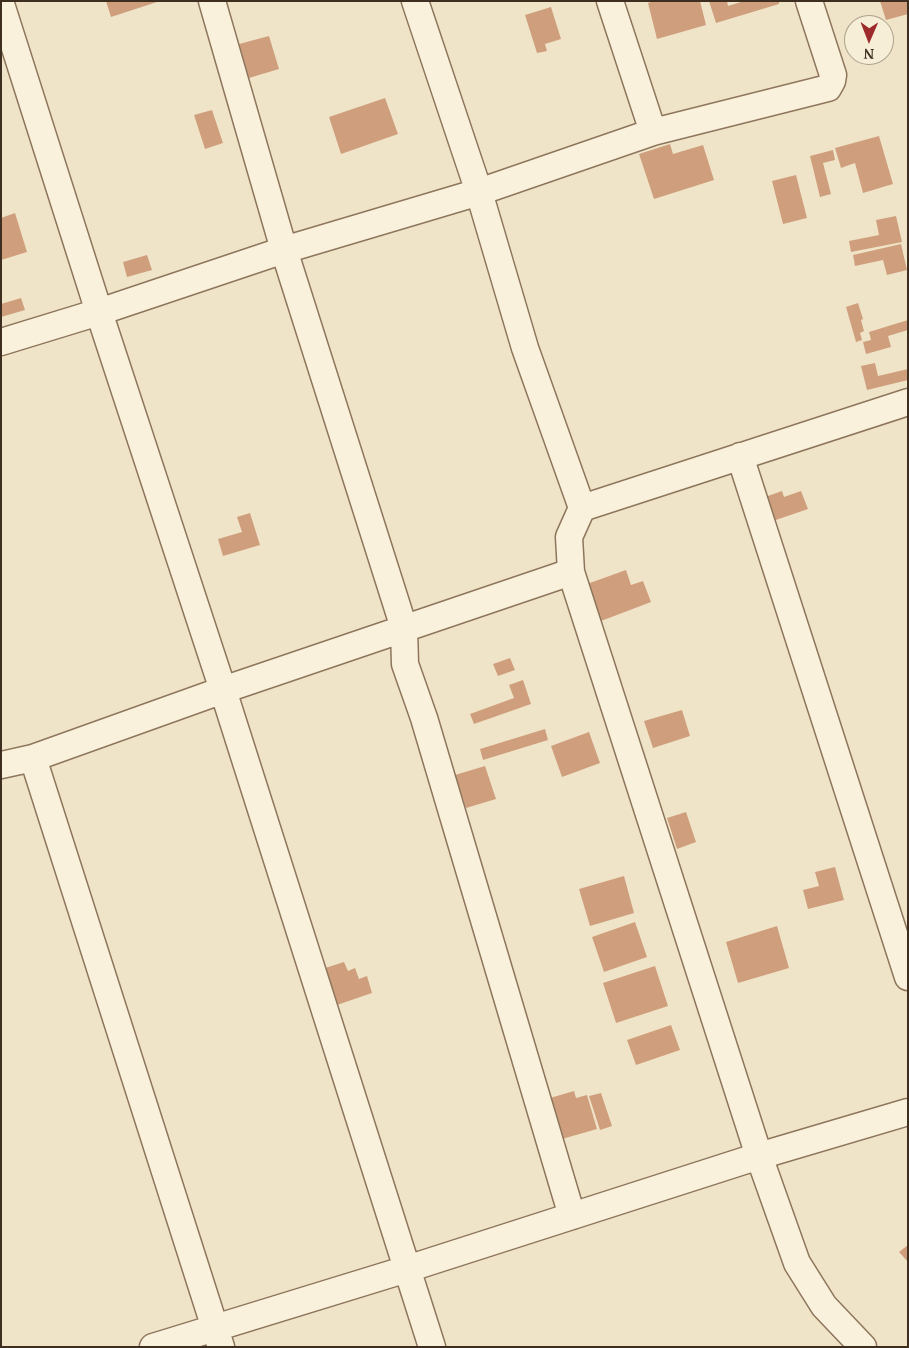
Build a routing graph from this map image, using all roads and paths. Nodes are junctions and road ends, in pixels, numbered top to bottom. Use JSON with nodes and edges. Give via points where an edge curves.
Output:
{"nodes":[{"id":1,"x":212,"y":1,"type":"edge"},
{"id":2,"x":415,"y":1,"type":"edge"},
{"id":3,"x":610,"y":1,"type":"edge"},
{"id":4,"x":810,"y":1,"type":"edge"},
{"id":5,"x":1,"y":4,"type":"edge"},
{"id":6,"x":653,"y":132,"type":"junction"},
{"id":7,"x":479,"y":192,"type":"junction"},
{"id":8,"x":284,"y":250,"type":"junction"},
{"id":9,"x":99,"y":312,"type":"junction"},
{"id":10,"x":1,"y":342,"type":"edge"},
{"id":11,"x":908,"y":402,"type":"edge"},
{"id":12,"x":740,"y":456,"type":"junction"},
{"id":13,"x":582,"y":508,"type":"junction"},
{"id":14,"x":571,"y":572,"type":"junction"},
{"id":15,"x":404,"y":628,"type":"junction"},
{"id":16,"x":223,"y":690,"type":"junction"},
{"id":17,"x":33,"y":758,"type":"junction"},
{"id":18,"x":1,"y":765,"type":"edge"},
{"id":19,"x":908,"y":977,"type":"edge"},
{"id":20,"x":908,"y":1112,"type":"edge"},
{"id":21,"x":759,"y":1156,"type":"junction"},
{"id":22,"x":572,"y":1216,"type":"junction"},
{"id":23,"x":407,"y":1269,"type":"junction"},
{"id":24,"x":218,"y":1338,"type":"edge"},
{"id":25,"x":153,"y":1347,"type":"edge"},
{"id":26,"x":432,"y":1347,"type":"edge"},
{"id":27,"x":863,"y":1347,"type":"edge"}],
"edges":[{"from":1,"to":8,"type":"street"},
{"from":2,"to":7,"type":"street"},
{"from":3,"to":6,"type":"street"},
{"from":4,"to":6,"type":"street","via":[[833,75],[828,88]]},
{"from":5,"to":9,"type":"street"},
{"from":6,"to":7,"type":"street"},
{"from":7,"to":8,"type":"street"},
{"from":7,"to":13,"type":"street","via":[[525,348]]},
{"from":8,"to":9,"type":"street"},
{"from":8,"to":15,"type":"street"},
{"from":9,"to":10,"type":"street"},
{"from":9,"to":16,"type":"street"},
{"from":11,"to":12,"type":"street"},
{"from":12,"to":13,"type":"street"},
{"from":12,"to":19,"type":"street"},
{"from":13,"to":14,"type":"street","via":[[570,537]]},
{"from":14,"to":15,"type":"street"},
{"from":14,"to":21,"type":"street"},
{"from":15,"to":16,"type":"street"},
{"from":15,"to":22,"type":"street","via":[[405,664],[427,727]]},
{"from":16,"to":17,"type":"street"},
{"from":16,"to":23,"type":"street"},
{"from":17,"to":18,"type":"street"},
{"from":17,"to":24,"type":"street"},
{"from":20,"to":21,"type":"street"},
{"from":21,"to":22,"type":"street"},
{"from":21,"to":27,"type":"street","via":[[797,1263],[824,1306]]},
{"from":22,"to":23,"type":"street"},
{"from":23,"to":24,"type":"street"},
{"from":23,"to":26,"type":"street"},
{"from":24,"to":25,"type":"street"}]}
